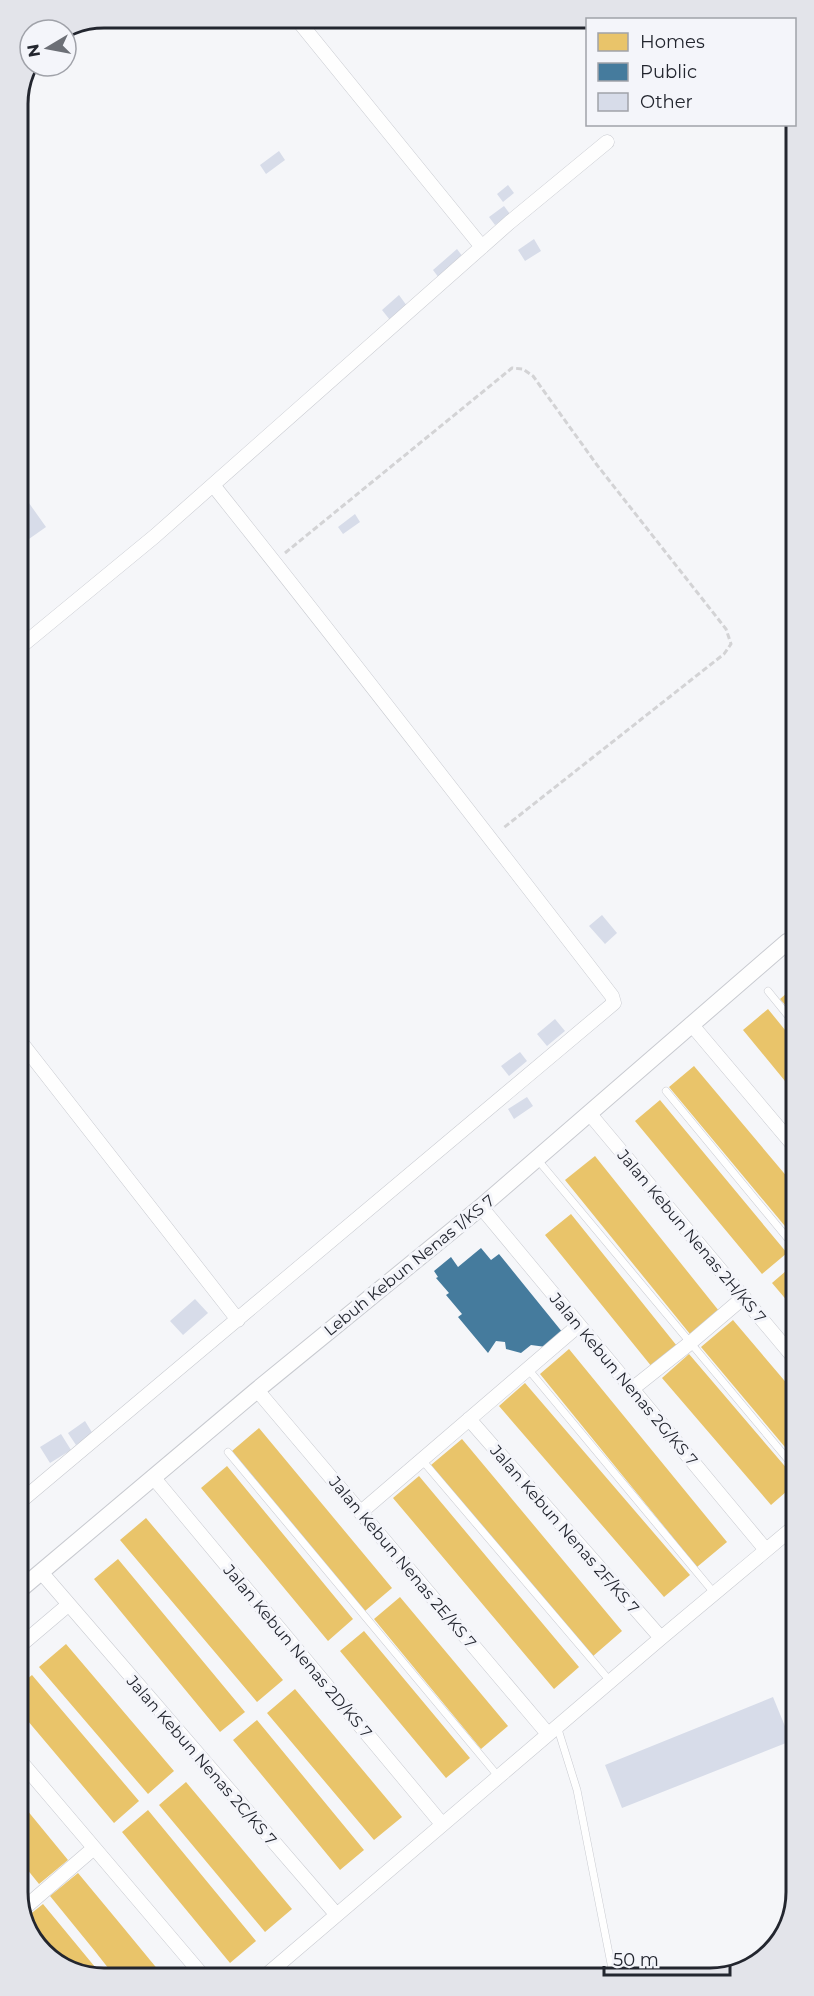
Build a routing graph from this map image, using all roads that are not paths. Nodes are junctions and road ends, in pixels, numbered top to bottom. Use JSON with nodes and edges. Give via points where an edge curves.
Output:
{"nodes":[{"id":1,"x":304,"y":28,"type":"edge"},
{"id":2,"x":608,"y":142,"type":"dead end"},
{"id":3,"x":482,"y":247,"type":"junction"},
{"id":4,"x":213,"y":485,"type":"junction"},
{"id":5,"x":29,"y":641,"type":"edge"},
{"id":6,"x":786,"y":943,"type":"edge"},
{"id":7,"x":768,"y":991,"type":"dead end"},
{"id":8,"x":786,"y":1013,"type":"edge"},
{"id":9,"x":691,"y":1024,"type":"junction"},
{"id":10,"x":28,"y":1052,"type":"edge"},
{"id":11,"x":666,"y":1091,"type":"dead end"},
{"id":12,"x":589,"y":1113,"type":"junction"},
{"id":13,"x":786,"y":1137,"type":"edge"},
{"id":14,"x":537,"y":1159,"type":"junction"},
{"id":15,"x":481,"y":1207,"type":"junction"},
{"id":16,"x":786,"y":1236,"type":"edge"},
{"id":17,"x":744,"y":1297,"type":"junction"},
{"id":18,"x":238,"y":1320,"type":"junction"},
{"id":19,"x":579,"y":1325,"type":"junction"},
{"id":20,"x":690,"y":1343,"type":"junction"},
{"id":21,"x":786,"y":1348,"type":"edge"},
{"id":22,"x":528,"y":1369,"type":"junction"},
{"id":23,"x":632,"y":1389,"type":"junction"},
{"id":24,"x":257,"y":1390,"type":"junction"},
{"id":25,"x":469,"y":1419,"type":"junction"},
{"id":26,"x":228,"y":1452,"type":"dead end"},
{"id":27,"x":786,"y":1457,"type":"edge"},
{"id":28,"x":422,"y":1460,"type":"junction"},
{"id":29,"x":153,"y":1477,"type":"junction"},
{"id":30,"x":28,"y":1495,"type":"edge"},
{"id":31,"x":361,"y":1512,"type":"junction"},
{"id":32,"x":786,"y":1533,"type":"edge"},
{"id":33,"x":766,"y":1550,"type":"junction"},
{"id":34,"x":41,"y":1572,"type":"junction"},
{"id":35,"x":28,"y":1583,"type":"edge"},
{"id":36,"x":715,"y":1594,"type":"junction"},
{"id":37,"x":68,"y":1605,"type":"junction"},
{"id":38,"x":661,"y":1638,"type":"junction"},
{"id":39,"x":28,"y":1639,"type":"edge"},
{"id":40,"x":610,"y":1682,"type":"junction"},
{"id":41,"x":552,"y":1730,"type":"junction"},
{"id":42,"x":28,"y":1770,"type":"edge"},
{"id":43,"x":498,"y":1776,"type":"junction"},
{"id":44,"x":442,"y":1824,"type":"junction"},
{"id":45,"x":94,"y":1848,"type":"junction"},
{"id":46,"x":29,"y":1904,"type":"edge"},
{"id":47,"x":336,"y":1914,"type":"junction"},
{"id":48,"x":196,"y":1967,"type":"edge"},
{"id":49,"x":275,"y":1967,"type":"edge"},
{"id":50,"x":612,"y":1968,"type":"edge"}],
"edges":[{"from":1,"to":3,"type":"street"},
{"from":2,"to":3,"type":"street"},
{"from":3,"to":4,"type":"street"},
{"from":4,"to":5,"type":"street"},
{"from":4,"to":18,"type":"street","via":[[490,838],[612,996],[614,1004]]},
{"from":6,"to":9,"type":"street","name":"Lebuh Kebun Nenas 1/KS 7"},
{"from":7,"to":8,"type":"lane"},
{"from":9,"to":12,"type":"street","name":"Lebuh Kebun Nenas 1/KS 7"},
{"from":9,"to":13,"type":"street"},
{"from":10,"to":18,"type":"street"},
{"from":11,"to":16,"type":"lane"},
{"from":12,"to":14,"type":"street","name":"Lebuh Kebun Nenas 1/KS 7"},
{"from":12,"to":17,"type":"street","name":"Jalan Kebun Nenas 2H/KS 7"},
{"from":14,"to":15,"type":"street","name":"Lebuh Kebun Nenas 1/KS 7"},
{"from":14,"to":20,"type":"lane"},
{"from":15,"to":19,"type":"street","name":"Jalan Kebun Nenas 2G/KS 7"},
{"from":15,"to":24,"type":"street","name":"Lebuh Kebun Nenas 1/KS 7"},
{"from":17,"to":20,"type":"street"},
{"from":17,"to":21,"type":"street","name":"Jalan Kebun Nenas 2H/KS 7"},
{"from":18,"to":30,"type":"street"},
{"from":19,"to":22,"type":"street"},
{"from":19,"to":23,"type":"street","name":"Jalan Kebun Nenas 2G/KS 7"},
{"from":20,"to":23,"type":"street"},
{"from":20,"to":27,"type":"lane"},
{"from":22,"to":25,"type":"street"},
{"from":22,"to":36,"type":"lane"},
{"from":23,"to":33,"type":"street","name":"Jalan Kebun Nenas 2G/KS 7"},
{"from":24,"to":29,"type":"street","name":"Lebuh Kebun Nenas 1/KS 7"},
{"from":24,"to":31,"type":"street","name":"Jalan Kebun Nenas 2E/KS 7"},
{"from":25,"to":28,"type":"street"},
{"from":25,"to":38,"type":"street","name":"Jalan Kebun Nenas 2F/KS 7"},
{"from":26,"to":43,"type":"lane"},
{"from":28,"to":31,"type":"street"},
{"from":28,"to":40,"type":"lane"},
{"from":29,"to":34,"type":"street","name":"Lebuh Kebun Nenas 1/KS 7"},
{"from":29,"to":44,"type":"street","name":"Jalan Kebun Nenas 2D/KS 7"},
{"from":31,"to":41,"type":"street","name":"Jalan Kebun Nenas 2E/KS 7"},
{"from":32,"to":33,"type":"street"},
{"from":33,"to":36,"type":"street"},
{"from":34,"to":35,"type":"street","name":"Lebuh Kebun Nenas 1/KS 7"},
{"from":34,"to":37,"type":"street","name":"Jalan Kebun Nenas 2C/KS 7"},
{"from":36,"to":38,"type":"street"},
{"from":37,"to":39,"type":"street"},
{"from":37,"to":47,"type":"street","name":"Jalan Kebun Nenas 2C/KS 7"},
{"from":38,"to":40,"type":"street"},
{"from":40,"to":41,"type":"street"},
{"from":41,"to":43,"type":"street"},
{"from":41,"to":50,"type":"lane","via":[[577,1790]]},
{"from":42,"to":45,"type":"street"},
{"from":43,"to":44,"type":"street"},
{"from":44,"to":47,"type":"street"},
{"from":45,"to":46,"type":"street"},
{"from":45,"to":48,"type":"street"},
{"from":47,"to":49,"type":"street"}]}
